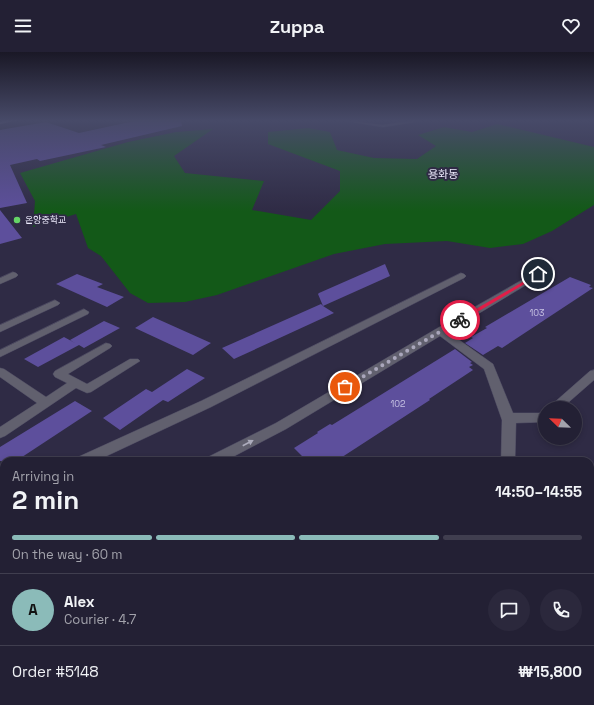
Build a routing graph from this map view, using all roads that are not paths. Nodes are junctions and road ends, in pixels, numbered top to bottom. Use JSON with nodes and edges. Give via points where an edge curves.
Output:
{"nodes":[{"id":1,"x":538,"y":274,"type":"dead end"},
{"id":2,"x":13,"y":275,"type":"dead end"},
{"id":3,"x":461,"y":276,"type":"dead end"},
{"id":4,"x":0,"y":281,"type":"edge"},
{"id":5,"x":55,"y":303,"type":"dead end"},
{"id":6,"x":84,"y":312,"type":"dead end"},
{"id":7,"x":0,"y":329,"type":"edge"},
{"id":8,"x":440,"y":331,"type":"junction"},
{"id":9,"x":106,"y":346,"type":"dead end"},
{"id":10,"x":0,"y":354,"type":"edge"},
{"id":11,"x":134,"y":361,"type":"dead end"},
{"id":12,"x":0,"y":372,"type":"edge"},
{"id":13,"x":594,"y":374,"type":"edge"},
{"id":14,"x":76,"y":383,"type":"junction"},
{"id":15,"x":562,"y":401,"type":"edge"},
{"id":16,"x":46,"y":403,"type":"junction"},
{"id":17,"x":508,"y":418,"type":"junction"},
{"id":18,"x":538,"y":418,"type":"edge"},
{"id":19,"x":0,"y":433,"type":"edge"},
{"id":20,"x":92,"y":457,"type":"edge"},
{"id":21,"x":221,"y":457,"type":"edge"},
{"id":22,"x":508,"y":457,"type":"edge"}],
"edges":[{"from":1,"to":8,"type":"street"},
{"from":2,"to":4,"type":"street"},
{"from":3,"to":20,"type":"street","via":[[206,404]]},
{"from":5,"to":7,"type":"street"},
{"from":6,"to":10,"type":"street"},
{"from":8,"to":17,"type":"street","via":[[489,367]]},
{"from":21,"to":8,"type":"street","one_way":true,"via":[[281,426]]},
{"from":9,"to":14,"type":"street","via":[[59,374]]},
{"from":11,"to":14,"type":"street","via":[[87,389]]},
{"from":12,"to":16,"type":"street"},
{"from":13,"to":15,"type":"street"},
{"from":14,"to":16,"type":"street"},
{"from":16,"to":19,"type":"street"},
{"from":17,"to":18,"type":"street"},
{"from":17,"to":22,"type":"street"}]}
